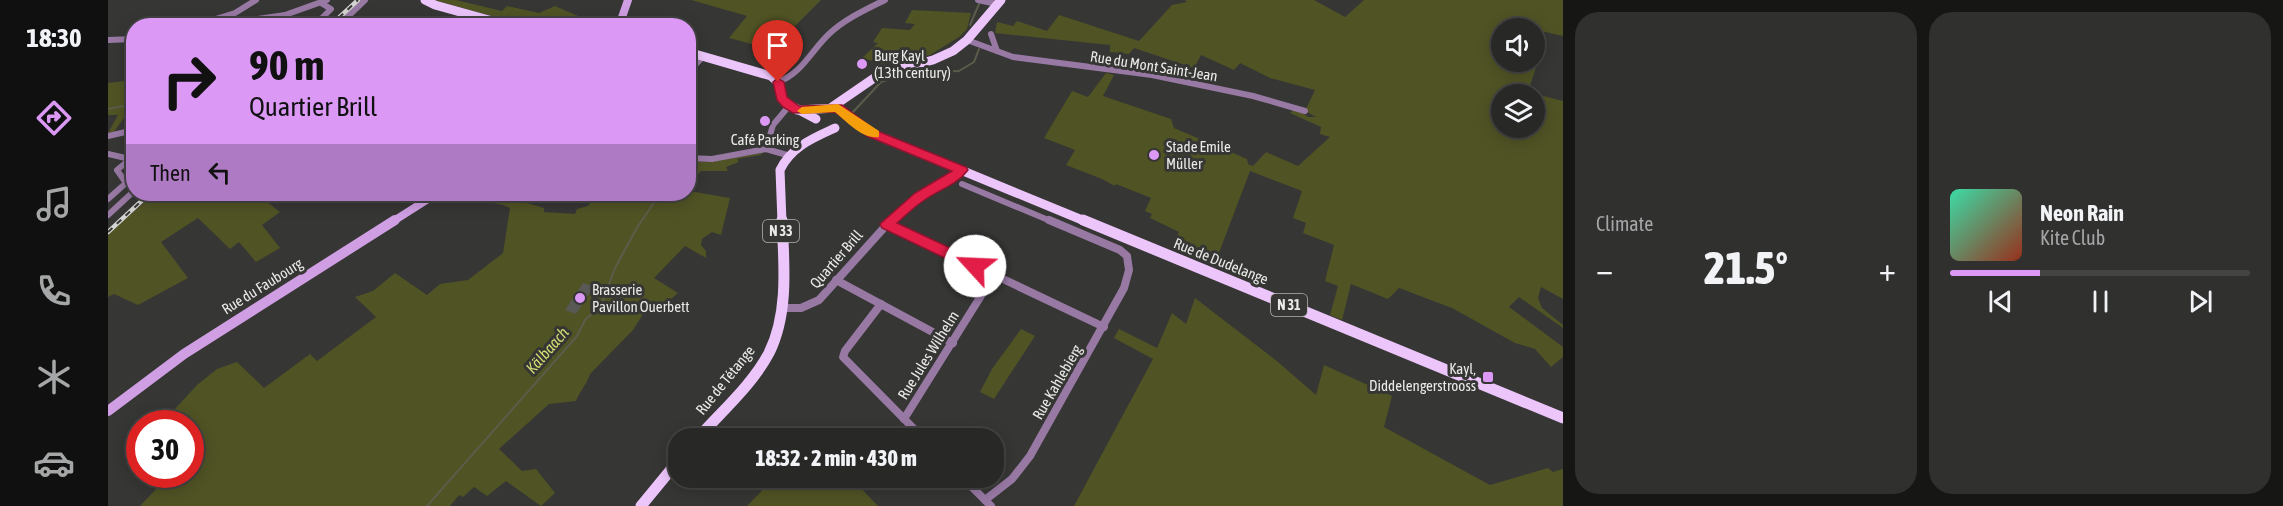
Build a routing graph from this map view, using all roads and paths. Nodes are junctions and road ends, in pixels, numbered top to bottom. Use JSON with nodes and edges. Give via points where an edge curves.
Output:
{"nodes":[{"id":1,"x":256,"y":0,"type":"edge"},
{"id":2,"x":327,"y":0,"type":"edge"},
{"id":3,"x":365,"y":0,"type":"edge"},
{"id":4,"x":425,"y":0,"type":"edge"},
{"id":5,"x":628,"y":0,"type":"edge"},
{"id":6,"x":885,"y":0,"type":"edge"},
{"id":7,"x":978,"y":0,"type":"edge"},
{"id":8,"x":999,"y":2,"type":"edge"},
{"id":9,"x":321,"y":3,"type":"junction"},
{"id":10,"x":235,"y":14,"type":"junction"},
{"id":11,"x":221,"y":18,"type":"edge"},
{"id":12,"x":236,"y":18,"type":"edge"},
{"id":13,"x":256,"y":18,"type":"edge"},
{"id":14,"x":322,"y":18,"type":"edge"},
{"id":15,"x":346,"y":18,"type":"edge"},
{"id":16,"x":481,"y":18,"type":"edge"},
{"id":17,"x":622,"y":18,"type":"edge"},
{"id":18,"x":991,"y":34,"type":"dead end"},
{"id":19,"x":108,"y":36,"type":"edge"},
{"id":20,"x":126,"y":36,"type":"edge"},
{"id":21,"x":126,"y":37,"type":"edge"},
{"id":22,"x":108,"y":40,"type":"edge"},
{"id":23,"x":967,"y":40,"type":"junction"},
{"id":24,"x":997,"y":51,"type":"junction"},
{"id":25,"x":696,"y":54,"type":"edge"},
{"id":26,"x":704,"y":56,"type":"junction"},
{"id":27,"x":696,"y":64,"type":"edge"},
{"id":28,"x":778,"y":82,"type":"junction"},
{"id":29,"x":852,"y":94,"type":"junction"},
{"id":30,"x":832,"y":107,"type":"junction"},
{"id":31,"x":793,"y":108,"type":"junction"},
{"id":32,"x":1305,"y":111,"type":"dead end"},
{"id":33,"x":847,"y":114,"type":"junction"},
{"id":34,"x":819,"y":118,"type":"junction"},
{"id":35,"x":838,"y":128,"type":"junction"},
{"id":36,"x":126,"y":132,"type":"edge"},
{"id":37,"x":871,"y":133,"type":"junction"},
{"id":38,"x":108,"y":136,"type":"edge"},
{"id":39,"x":811,"y":141,"type":"junction"},
{"id":40,"x":766,"y":145,"type":"junction"},
{"id":41,"x":108,"y":153,"type":"edge"},
{"id":42,"x":787,"y":155,"type":"junction"},
{"id":43,"x":126,"y":156,"type":"edge"},
{"id":44,"x":696,"y":158,"type":"edge"},
{"id":45,"x":126,"y":162,"type":"edge"},
{"id":46,"x":962,"y":170,"type":"junction"},
{"id":47,"x":126,"y":183,"type":"edge"},
{"id":48,"x":126,"y":183,"type":"edge"},
{"id":49,"x":962,"y":184,"type":"dead end"},
{"id":50,"x":1001,"y":186,"type":"junction"},
{"id":51,"x":993,"y":197,"type":"junction"},
{"id":52,"x":126,"y":198,"type":"edge"},
{"id":53,"x":108,"y":199,"type":"edge"},
{"id":54,"x":425,"y":201,"type":"edge"},
{"id":55,"x":108,"y":215,"type":"edge"},
{"id":56,"x":1090,"y":223,"type":"junction"},
{"id":57,"x":887,"y":224,"type":"junction"},
{"id":58,"x":1085,"y":235,"type":"junction"},
{"id":59,"x":994,"y":275,"type":"junction"},
{"id":60,"x":836,"y":280,"type":"junction"},
{"id":61,"x":881,"y":304,"type":"junction"},
{"id":62,"x":782,"y":308,"type":"junction"},
{"id":63,"x":1104,"y":327,"type":"junction"},
{"id":64,"x":952,"y":342,"type":"junction"},
{"id":65,"x":108,"y":411,"type":"edge"},
{"id":66,"x":1563,"y":418,"type":"edge"},
{"id":67,"x":904,"y":419,"type":"junction"},
{"id":68,"x":707,"y":428,"type":"edge"},
{"id":69,"x":913,"y":428,"type":"edge"},
{"id":70,"x":668,"y":473,"type":"edge"},
{"id":71,"x":973,"y":488,"type":"edge"},
{"id":72,"x":988,"y":503,"type":"edge"},
{"id":73,"x":641,"y":506,"type":"edge"}],
"edges":[{"from":1,"to":10,"type":"street"},
{"from":2,"to":9,"type":"street"},
{"from":3,"to":15,"type":"street"},
{"from":4,"to":16,"type":"main road"},
{"from":5,"to":17,"type":"main road"},
{"from":6,"to":28,"type":"street","via":[[839,25],[802,67]]},
{"from":7,"to":8,"type":"street"},
{"from":8,"to":23,"type":"main road"},
{"from":9,"to":13,"type":"street","via":[[285,15]]},
{"from":9,"to":14,"type":"street","via":[[331,9]]},
{"from":10,"to":11,"type":"street"},
{"from":10,"to":12,"type":"street"},
{"from":18,"to":24,"type":"street"},
{"from":19,"to":20,"type":"street"},
{"from":21,"to":22,"type":"street"},
{"from":23,"to":24,"type":"street","name":"Rue du Mont Saint-Jean"},
{"from":23,"to":29,"type":"main road","via":[[933,60],[869,79]]},
{"from":24,"to":32,"type":"street","name":"Rue du Mont Saint-Jean","via":[[1026,59],[1210,87]]},
{"from":25,"to":26,"type":"main road"},
{"from":26,"to":27,"type":"street"},
{"from":26,"to":28,"type":"main road","via":[[755,70]]},
{"from":28,"to":31,"type":"main road","via":[[781,97]]},
{"from":29,"to":30,"type":"main road"},
{"from":29,"to":33,"type":"main road"},
{"from":30,"to":33,"type":"main road","name":"Rue de Dudelange"},
{"from":30,"to":34,"type":"main road"},
{"from":31,"to":34,"type":"main road","name":"Rue de Dudelange"},
{"from":31,"to":40,"type":"street","via":[[778,117]]},
{"from":33,"to":35,"type":"main road","via":[[848,120]]},
{"from":33,"to":37,"type":"main road","name":"Rue de Dudelange","number":"N 31"},
{"from":34,"to":35,"type":"main road","name":"Rue de Dudelange"},
{"from":34,"to":39,"type":"main road"},
{"from":35,"to":37,"type":"main road","name":"Rue de Dudelange","number":"N 31"},
{"from":35,"to":39,"type":"main road"},
{"from":36,"to":38,"type":"street"},
{"from":37,"to":46,"type":"main road","name":"Rue de Dudelange","number":"N 31"},
{"from":39,"to":42,"type":"main road"},
{"from":40,"to":42,"type":"street"},
{"from":40,"to":44,"type":"street","via":[[712,159]]},
{"from":41,"to":43,"type":"street"},
{"from":42,"to":62,"type":"main road","name":"Rue de Tétange","number":"N 33","via":[[780,170]]},
{"from":45,"to":48,"type":"street","via":[[117,170]]},
{"from":46,"to":50,"type":"main road","name":"Rue de Dudelange","number":"N 31"},
{"from":46,"to":57,"type":"street","name":"Quartier Brill","via":[[919,197]]},
{"from":47,"to":53,"type":"street"},
{"from":49,"to":51,"type":"street"},
{"from":50,"to":51,"type":"street"},
{"from":50,"to":56,"type":"main road","name":"Rue de Dudelange","number":"N 31"},
{"from":51,"to":58,"type":"street"},
{"from":52,"to":55,"type":"street"},
{"from":54,"to":65,"type":"main road","name":"Rue du Faubourg","via":[[184,354]]},
{"from":56,"to":58,"type":"street"},
{"from":56,"to":66,"type":"main road","name":"Rue de Dudelange","number":"N 31"},
{"from":57,"to":59,"type":"street"},
{"from":57,"to":60,"type":"street","name":"Quartier Brill"},
{"from":58,"to":63,"type":"street","name":"Rue Kahlebierg","via":[[1120,250],[1129,262],[1124,288]]},
{"from":59,"to":63,"type":"street"},
{"from":59,"to":64,"type":"street","name":"Rue Jules Wilhelm"},
{"from":60,"to":61,"type":"street"},
{"from":60,"to":62,"type":"street","name":"Quartier Brill","via":[[809,307]]},
{"from":61,"to":64,"type":"street"},
{"from":61,"to":67,"type":"street","via":[[843,357]]},
{"from":62,"to":68,"type":"main road","name":"Rue de Tétange","number":"N 33","via":[[769,352]]},
{"from":63,"to":72,"type":"street","name":"Rue Kahlebierg","via":[[1030,456]]},
{"from":64,"to":67,"type":"street","name":"Rue Jules Wilhelm"},
{"from":67,"to":69,"type":"street"},
{"from":70,"to":73,"type":"main road"},
{"from":71,"to":72,"type":"street"}]}
